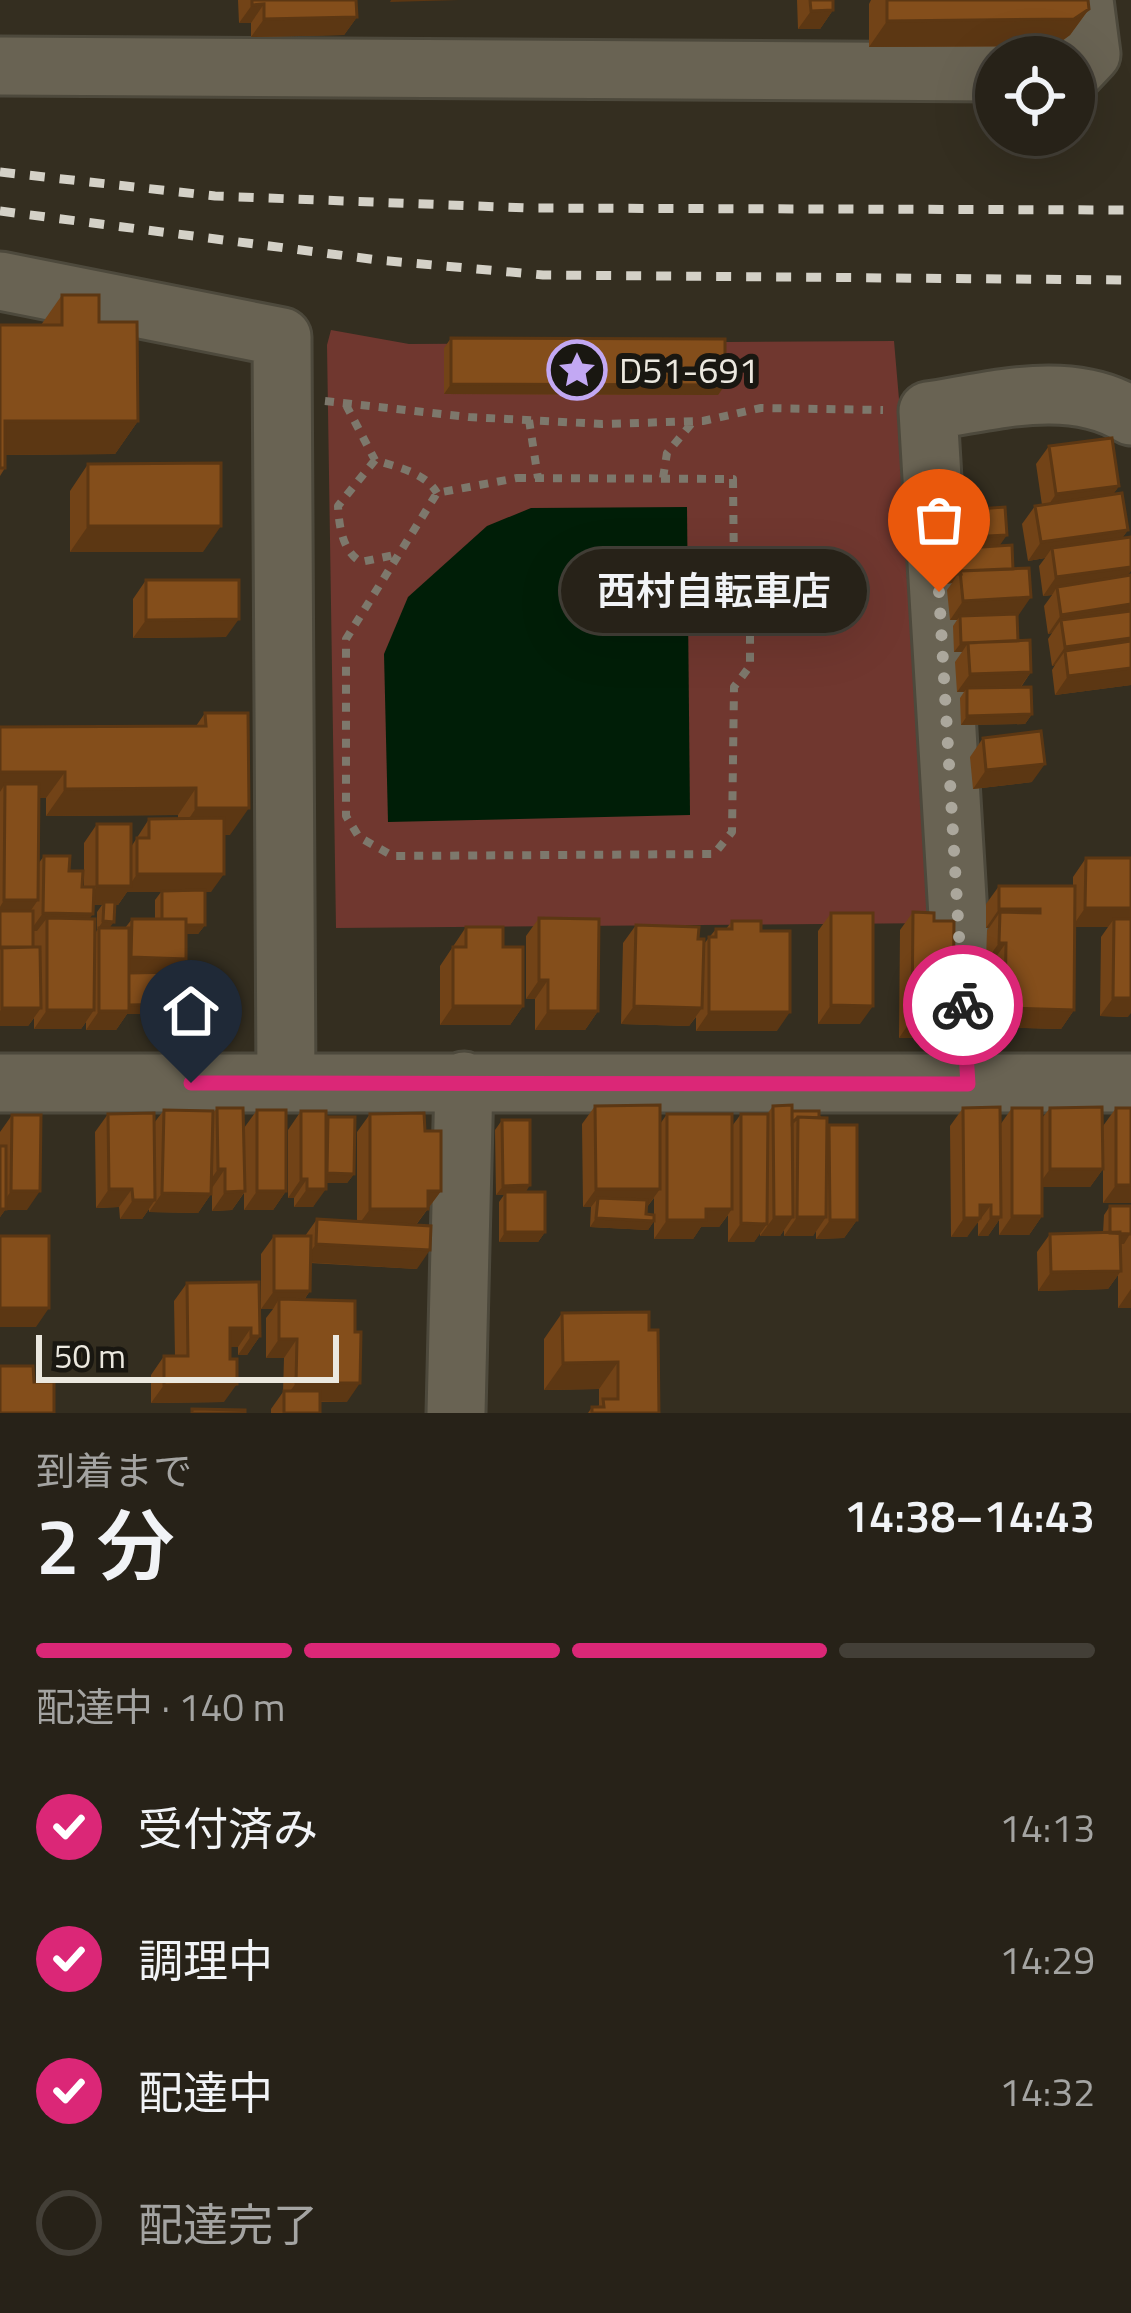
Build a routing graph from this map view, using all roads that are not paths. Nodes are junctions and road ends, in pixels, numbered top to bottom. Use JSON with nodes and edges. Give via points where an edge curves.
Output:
{"nodes":[{"id":1,"x":1084,"y":0,"type":"edge"},
{"id":2,"x":1089,"y":36,"type":"edge"},
{"id":3,"x":0,"y":66,"type":"edge"},
{"id":4,"x":975,"y":72,"type":"edge"},
{"id":5,"x":0,"y":281,"type":"edge"},
{"id":6,"x":1131,"y":416,"type":"edge"},
{"id":7,"x":464,"y":1081,"type":"junction"},
{"id":8,"x":0,"y":1083,"type":"edge"},
{"id":9,"x":286,"y":1083,"type":"junction"},
{"id":10,"x":1131,"y":1083,"type":"edge"},
{"id":11,"x":968,"y":1084,"type":"junction"},
{"id":12,"x":456,"y":1413,"type":"edge"}],
"edges":[{"from":1,"to":2,"type":"street"},
{"from":3,"to":4,"type":"street"},
{"from":5,"to":9,"type":"street","via":[[282,337]]},
{"from":6,"to":11,"type":"street","via":[[1072,395],[928,411]]},
{"from":7,"to":9,"type":"street"},
{"from":7,"to":11,"type":"street"},
{"from":7,"to":12,"type":"street"},
{"from":8,"to":9,"type":"street"},
{"from":10,"to":11,"type":"street"}]}
